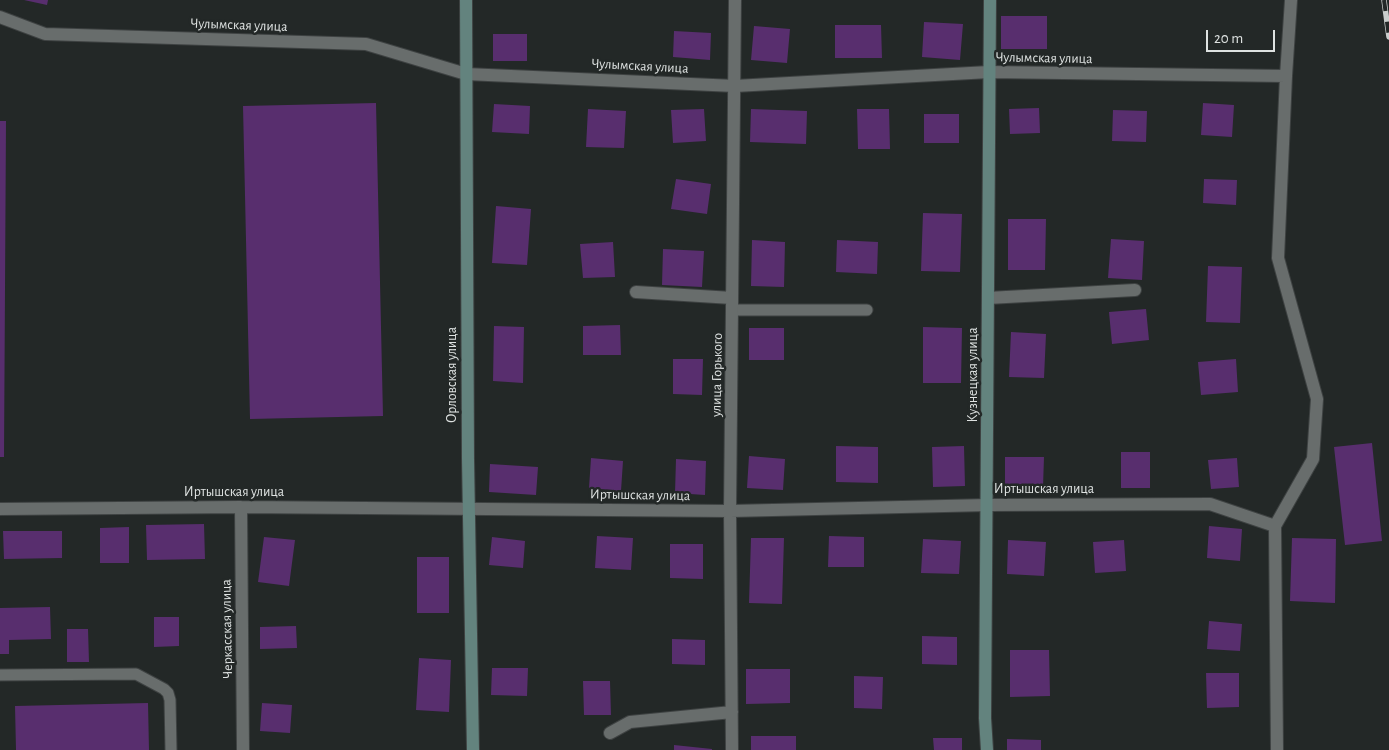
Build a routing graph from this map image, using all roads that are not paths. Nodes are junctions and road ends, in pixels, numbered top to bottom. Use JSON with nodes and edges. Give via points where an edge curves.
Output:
{"nodes":[{"id":1,"x":466,"y":0,"type":"edge"},
{"id":2,"x":735,"y":0,"type":"edge"},
{"id":3,"x":990,"y":0,"type":"edge"},
{"id":4,"x":1291,"y":0,"type":"edge"},
{"id":5,"x":0,"y":17,"type":"edge"},
{"id":6,"x":989,"y":72,"type":"junction"},
{"id":7,"x":466,"y":74,"type":"junction"},
{"id":8,"x":1286,"y":76,"type":"junction"},
{"id":9,"x":734,"y":86,"type":"junction"},
{"id":10,"x":1135,"y":290,"type":"dead end"},
{"id":11,"x":636,"y":292,"type":"dead end"},
{"id":12,"x":988,"y":298,"type":"junction"},
{"id":13,"x":732,"y":304,"type":"junction"},
{"id":14,"x":867,"y":310,"type":"dead end"},
{"id":15,"x":988,"y":505,"type":"junction"},
{"id":16,"x":241,"y":507,"type":"junction"},
{"id":17,"x":469,"y":508,"type":"junction"},
{"id":18,"x":0,"y":509,"type":"edge"},
{"id":19,"x":730,"y":511,"type":"junction"},
{"id":20,"x":1275,"y":526,"type":"junction"},
{"id":21,"x":0,"y":675,"type":"edge"},
{"id":22,"x":732,"y":712,"type":"junction"},
{"id":23,"x":610,"y":733,"type":"dead end"},
{"id":24,"x":170,"y":750,"type":"edge"},
{"id":25,"x":243,"y":750,"type":"edge"},
{"id":26,"x":472,"y":750,"type":"edge"},
{"id":27,"x":732,"y":750,"type":"edge"},
{"id":28,"x":987,"y":750,"type":"edge"},
{"id":29,"x":1277,"y":750,"type":"edge"}],
"edges":[{"from":1,"to":7,"type":"street","name":"Орловская улица"},
{"from":2,"to":9,"type":"street","name":"улица Горького"},
{"from":3,"to":6,"type":"street","name":"Кузнецкая улица"},
{"from":4,"to":8,"type":"street"},
{"from":5,"to":7,"type":"street","name":"Чулымская улица","via":[[44,34],[366,44]]},
{"from":6,"to":8,"type":"street","name":"Чулымская улица"},
{"from":6,"to":9,"type":"street","name":"Чулымская улица"},
{"from":6,"to":12,"type":"street","name":"Кузнецкая улица"},
{"from":7,"to":9,"type":"street","name":"Чулымская улица"},
{"from":7,"to":17,"type":"street","name":"Орловская улица"},
{"from":8,"to":20,"type":"street","via":[[1278,258],[1317,399],[1313,459]]},
{"from":9,"to":13,"type":"street","name":"улица Горького"},
{"from":10,"to":12,"type":"street"},
{"from":11,"to":13,"type":"street"},
{"from":12,"to":15,"type":"street","name":"Кузнецкая улица"},
{"from":13,"to":14,"type":"lane"},
{"from":13,"to":19,"type":"street","name":"улица Горького"},
{"from":15,"to":19,"type":"street","name":"Иртышская улица"},
{"from":15,"to":20,"type":"street","name":"Иртышская улица","via":[[1210,504]]},
{"from":15,"to":28,"type":"street","name":"Кузнецкая улица"},
{"from":16,"to":17,"type":"street","name":"Иртышская улица"},
{"from":16,"to":18,"type":"street","name":"Иртышская улица"},
{"from":16,"to":25,"type":"street","name":"Черкасская улица"},
{"from":17,"to":19,"type":"street","name":"Иртышская улица"},
{"from":17,"to":26,"type":"street","name":"Орловская улица"},
{"from":19,"to":22,"type":"street","name":"улица Горького"},
{"from":20,"to":29,"type":"street"},
{"from":21,"to":24,"type":"lane","via":[[129,673],[142,677],[168,693]]},
{"from":22,"to":23,"type":"street","via":[[630,722]]},
{"from":22,"to":27,"type":"street","name":"улица Горького"}]}
